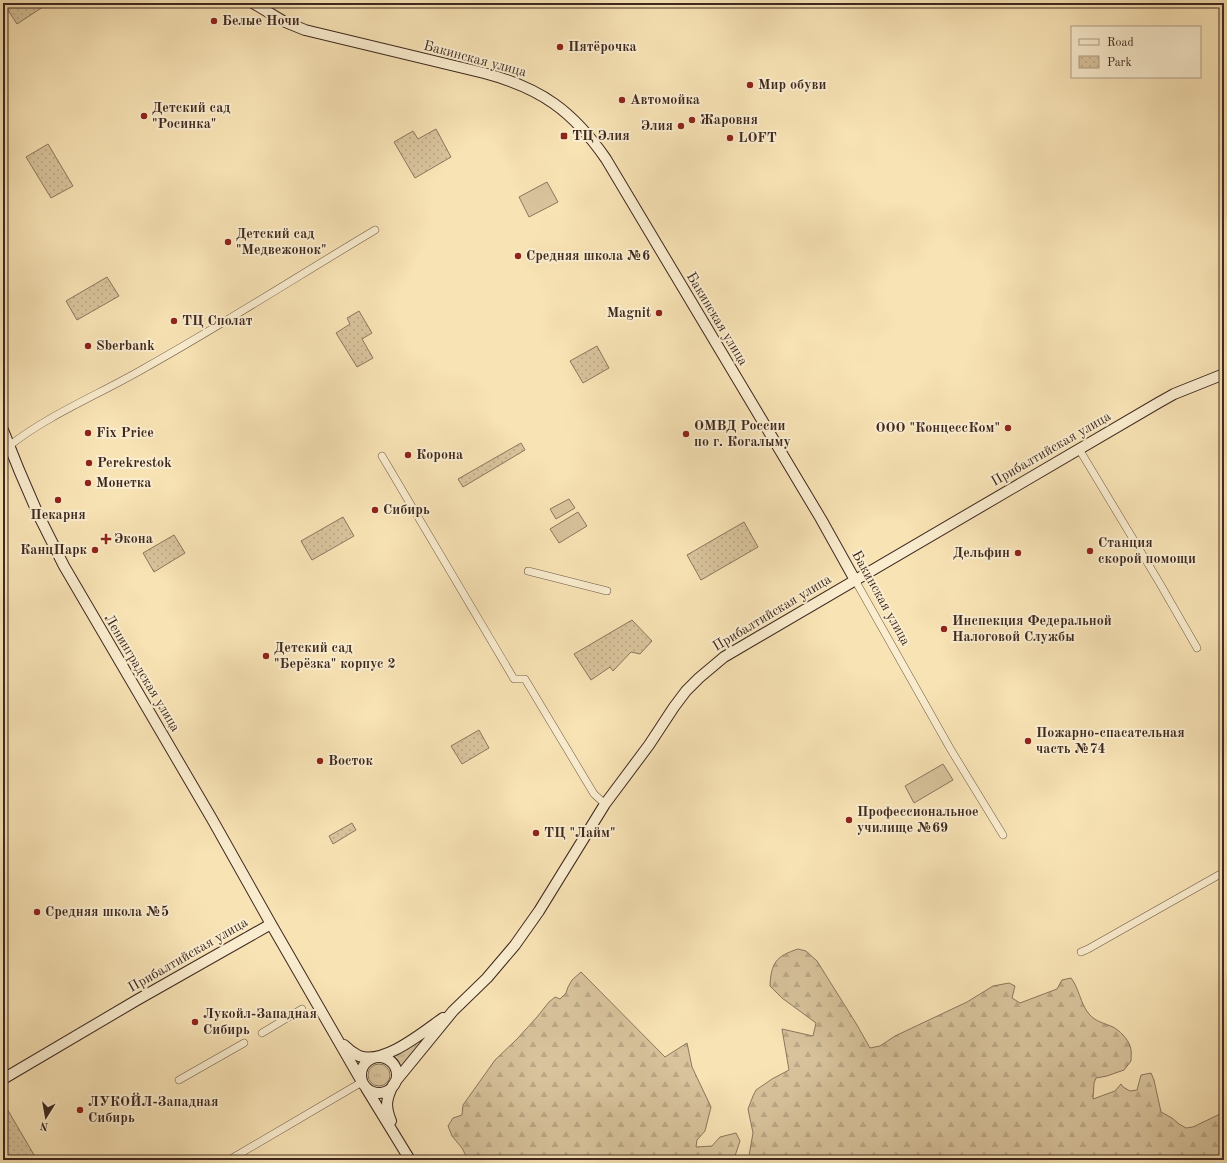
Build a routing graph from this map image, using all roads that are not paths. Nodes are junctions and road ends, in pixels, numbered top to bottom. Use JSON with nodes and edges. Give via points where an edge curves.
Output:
{"nodes":[{"id":1,"x":253,"y":3,"type":"edge"},
{"id":2,"x":375,"y":230,"type":"dead end"},
{"id":3,"x":1224,"y":374,"type":"edge"},
{"id":4,"x":3,"y":430,"type":"edge"},
{"id":5,"x":6,"y":448,"type":"edge"},
{"id":6,"x":1079,"y":449,"type":"junction"},
{"id":7,"x":382,"y":456,"type":"dead end"},
{"id":8,"x":528,"y":571,"type":"dead end"},
{"id":9,"x":854,"y":580,"type":"junction"},
{"id":10,"x":607,"y":591,"type":"dead end"},
{"id":11,"x":1197,"y":648,"type":"dead end"},
{"id":12,"x":605,"y":804,"type":"junction"},
{"id":13,"x":1003,"y":835,"type":"dead end"},
{"id":14,"x":1224,"y":872,"type":"edge"},
{"id":15,"x":271,"y":924,"type":"junction"},
{"id":16,"x":1081,"y":952,"type":"dead end"},
{"id":17,"x":302,"y":1009,"type":"dead end"},
{"id":18,"x":438,"y":1025,"type":"junction"},
{"id":19,"x":262,"y":1033,"type":"dead end"},
{"id":20,"x":339,"y":1040,"type":"junction"},
{"id":21,"x":244,"y":1043,"type":"dead end"},
{"id":22,"x":378,"y":1057,"type":"junction"},
{"id":23,"x":3,"y":1079,"type":"edge"},
{"id":24,"x":180,"y":1080,"type":"dead end"},
{"id":25,"x":363,"y":1084,"type":"junction"},
{"id":26,"x":394,"y":1084,"type":"junction"},
{"id":27,"x":402,"y":1145,"type":"junction"},
{"id":28,"x":229,"y":1160,"type":"edge"},
{"id":29,"x":410,"y":1160,"type":"edge"}],
"edges":[{"from":1,"to":9,"type":"street","name":"Бакинская улица","via":[[283,21],[305,30],[510,80],[544,96],[573,118],[606,159],[821,519]]},
{"from":2,"to":5,"type":"street","via":[[198,338]]},
{"from":3,"to":6,"type":"street","name":"Прибалтийская улица","via":[[1174,394]]},
{"from":4,"to":5,"type":"street","name":"Ленинградская улица"},
{"from":5,"to":15,"type":"street","name":"Ленинградская улица","via":[[64,566]]},
{"from":6,"to":9,"type":"street","name":"Прибалтийская улица"},
{"from":6,"to":11,"type":"street"},
{"from":7,"to":12,"type":"street","via":[[514,679],[525,679],[594,794]]},
{"from":8,"to":10,"type":"street"},
{"from":9,"to":12,"type":"street","name":"Прибалтийская улица","via":[[724,657],[698,678],[674,707]]},
{"from":9,"to":13,"type":"street","name":"Бакинская улица","via":[[951,750]]},
{"from":12,"to":18,"type":"street","name":"Прибалтийская улица","via":[[515,945],[487,978]]},
{"from":14,"to":16,"type":"street"},
{"from":15,"to":20,"type":"street","name":"Прибалтийская улица"},
{"from":15,"to":23,"type":"street","name":"Прибалтийская улица"},
{"from":17,"to":19,"type":"street"},
{"from":18,"to":22,"type":"street","name":"Прибалтийская улица"},
{"from":18,"to":26,"type":"street","name":"Прибалтийская улица"},
{"from":20,"to":22,"type":"street","name":"Прибалтийская улица","via":[[359,1056]]},
{"from":20,"to":25,"type":"street","name":"Прибалтийская улица"},
{"from":21,"to":24,"type":"street"},
{"from":22,"to":25,"type":"street","via":[[370,1059],[364,1065],[361,1073]]},
{"from":22,"to":26,"type":"street","via":[[387,1059],[394,1065],[397,1074]]},
{"from":25,"to":26,"type":"street","via":[[371,1091],[379,1093]]},
{"from":25,"to":27,"type":"street","name":"Прибалтийская улица"},
{"from":25,"to":28,"type":"street"},
{"from":26,"to":27,"type":"street","via":[[386,1105]]},
{"from":27,"to":29,"type":"street"}]}
